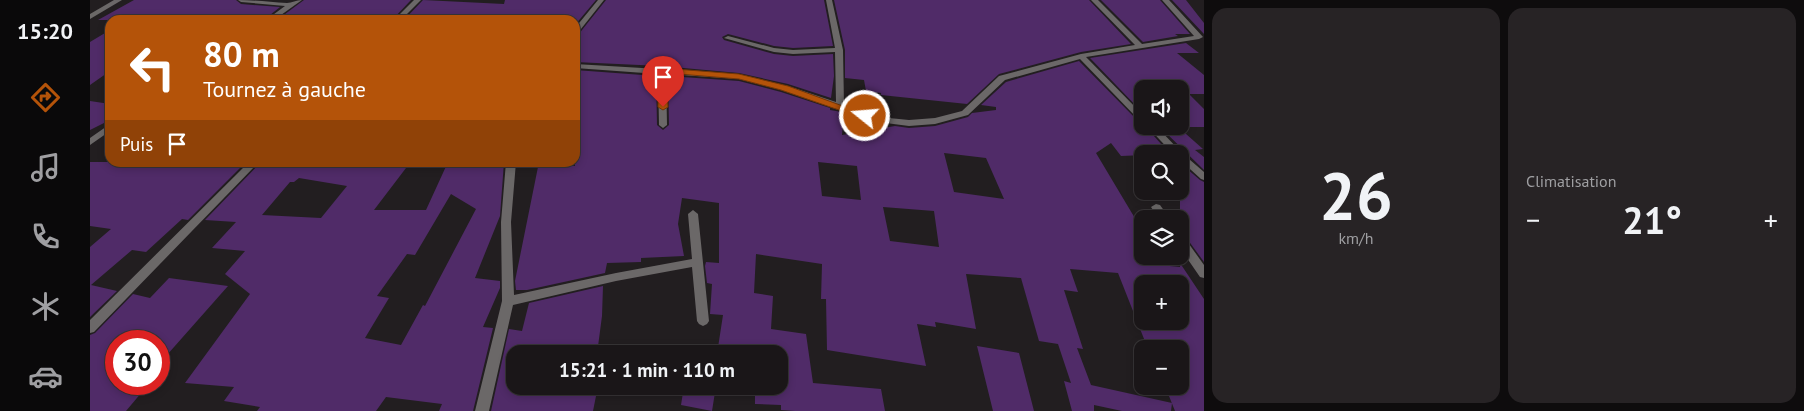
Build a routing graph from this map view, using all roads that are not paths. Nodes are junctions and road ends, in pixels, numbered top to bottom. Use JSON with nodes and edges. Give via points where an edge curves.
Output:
{"nodes":[{"id":1,"x":119,"y":0,"type":"edge"},
{"id":2,"x":240,"y":0,"type":"edge"},
{"id":3,"x":299,"y":0,"type":"edge"},
{"id":4,"x":418,"y":0,"type":"edge"},
{"id":5,"x":601,"y":0,"type":"edge"},
{"id":6,"x":829,"y":0,"type":"edge"},
{"id":7,"x":1094,"y":0,"type":"edge"},
{"id":8,"x":1165,"y":0,"type":"edge"},
{"id":9,"x":290,"y":5,"type":"junction"},
{"id":10,"x":276,"y":15,"type":"edge"},
{"id":11,"x":402,"y":15,"type":"edge"},
{"id":12,"x":90,"y":17,"type":"edge"},
{"id":13,"x":580,"y":27,"type":"edge"},
{"id":14,"x":728,"y":38,"type":"dead end"},
{"id":15,"x":1141,"y":46,"type":"junction"},
{"id":16,"x":839,"y":50,"type":"junction"},
{"id":17,"x":1081,"y":56,"type":"junction"},
{"id":18,"x":580,"y":66,"type":"edge"},
{"id":19,"x":662,"y":70,"type":"junction"},
{"id":20,"x":840,"y":108,"type":"junction"},
{"id":21,"x":1134,"y":110,"type":"edge"},
{"id":22,"x":663,"y":125,"type":"dead end"},
{"id":23,"x":105,"y":131,"type":"edge"},
{"id":24,"x":1160,"y":135,"type":"edge"},
{"id":25,"x":90,"y":142,"type":"edge"},
{"id":26,"x":1169,"y":145,"type":"edge"},
{"id":27,"x":1189,"y":164,"type":"edge"},
{"id":28,"x":250,"y":167,"type":"edge"},
{"id":29,"x":511,"y":167,"type":"edge"},
{"id":30,"x":1204,"y":177,"type":"edge"},
{"id":31,"x":1156,"y":207,"type":"dead end"},
{"id":32,"x":1158,"y":210,"type":"edge"},
{"id":33,"x":693,"y":214,"type":"dead end"},
{"id":34,"x":1189,"y":253,"type":"edge"},
{"id":35,"x":697,"y":262,"type":"junction"},
{"id":36,"x":1204,"y":274,"type":"edge"},
{"id":37,"x":508,"y":301,"type":"junction"},
{"id":38,"x":703,"y":321,"type":"dead end"},
{"id":39,"x":90,"y":328,"type":"edge"},
{"id":40,"x":482,"y":411,"type":"edge"}],
"edges":[{"from":1,"to":12,"type":"street"},
{"from":2,"to":9,"type":"street"},
{"from":3,"to":9,"type":"street"},
{"from":4,"to":11,"type":"street"},
{"from":5,"to":13,"type":"street"},
{"from":6,"to":16,"type":"street"},
{"from":7,"to":15,"type":"street"},
{"from":8,"to":15,"type":"street","via":[[1198,37]]},
{"from":9,"to":10,"type":"street"},
{"from":14,"to":16,"type":"street","via":[[774,50]]},
{"from":15,"to":17,"type":"street"},
{"from":16,"to":20,"type":"street"},
{"from":17,"to":20,"type":"street","via":[[1002,78],[965,113],[935,121],[908,123],[878,119]]},
{"from":17,"to":21,"type":"street"},
{"from":18,"to":19,"type":"street"},
{"from":19,"to":20,"type":"street","via":[[739,77],[784,88]]},
{"from":19,"to":22,"type":"street"},
{"from":23,"to":25,"type":"street"},
{"from":24,"to":26,"type":"street"},
{"from":27,"to":30,"type":"street"},
{"from":28,"to":39,"type":"street"},
{"from":29,"to":37,"type":"street","via":[[506,222]]},
{"from":31,"to":32,"type":"street"},
{"from":33,"to":35,"type":"street"},
{"from":34,"to":36,"type":"street"},
{"from":35,"to":37,"type":"street"},
{"from":35,"to":38,"type":"street"},
{"from":37,"to":40,"type":"street"}]}
